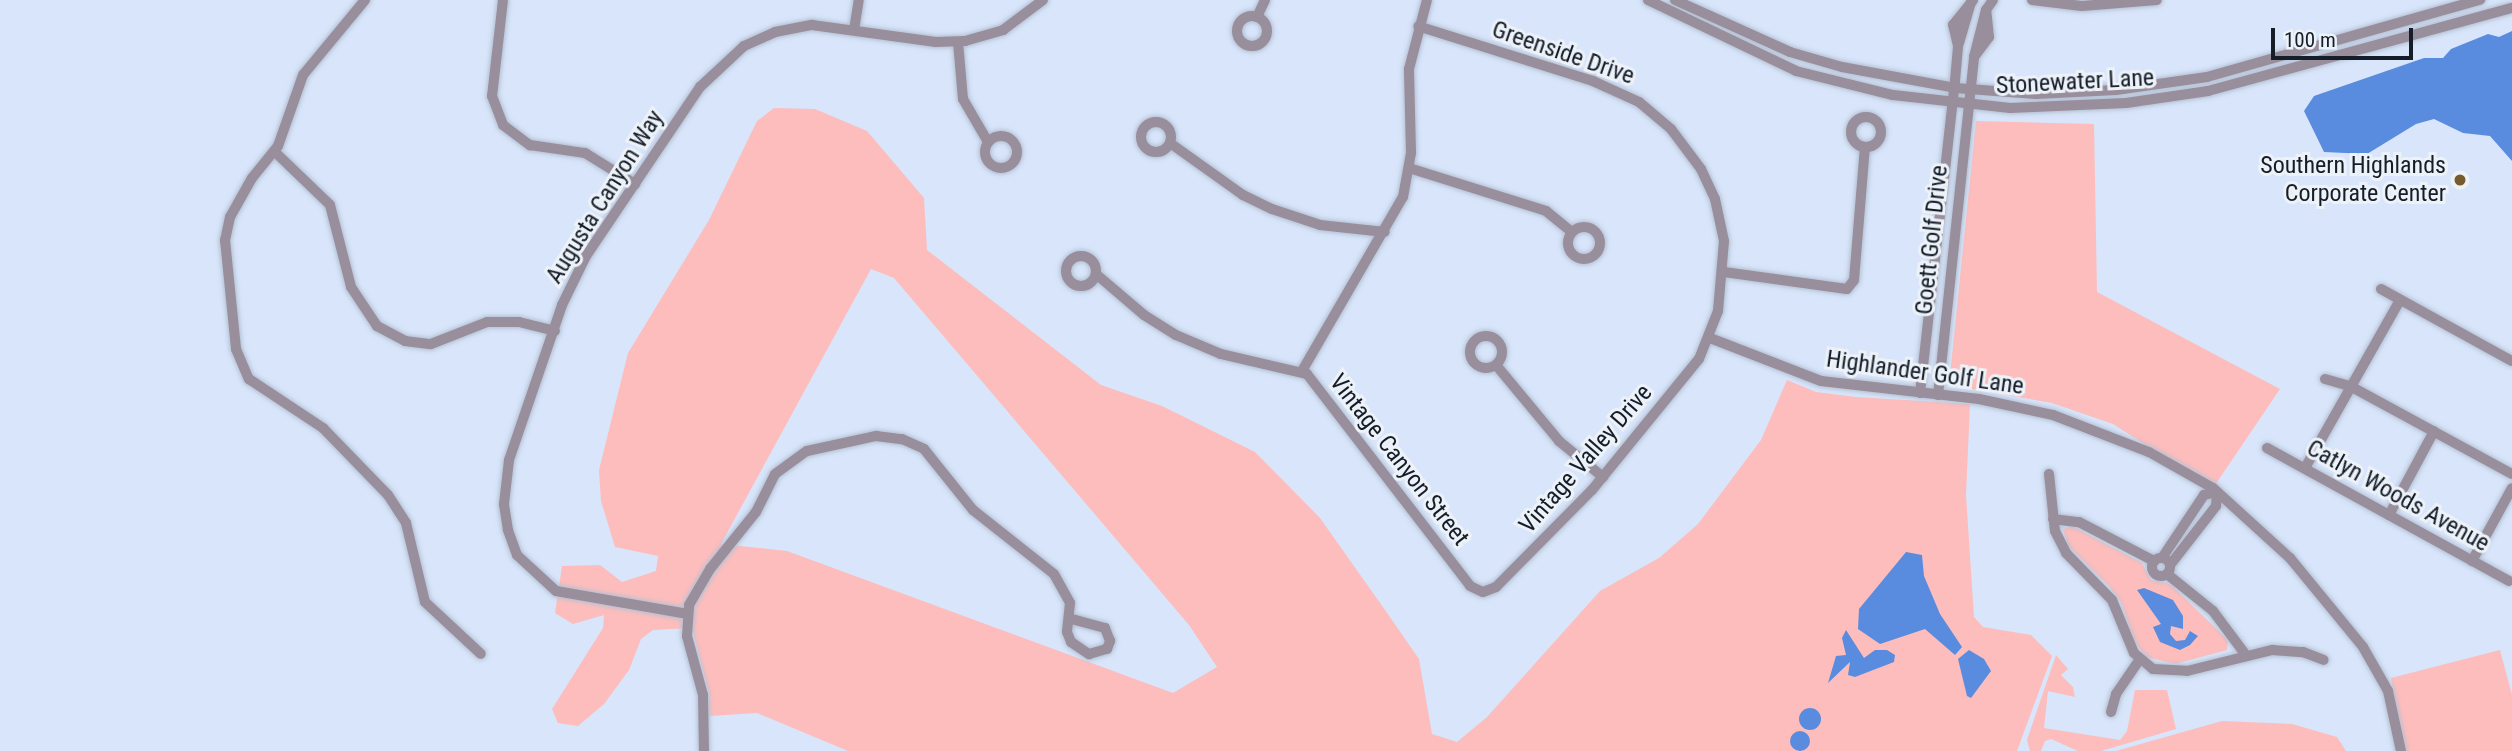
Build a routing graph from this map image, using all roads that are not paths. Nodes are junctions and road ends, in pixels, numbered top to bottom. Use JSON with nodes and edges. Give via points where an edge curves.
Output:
{"nodes":[{"id":1,"x":365,"y":0,"type":"edge"},
{"id":2,"x":503,"y":0,"type":"edge"},
{"id":3,"x":859,"y":0,"type":"edge"},
{"id":4,"x":1043,"y":0,"type":"edge"},
{"id":5,"x":1265,"y":0,"type":"edge"},
{"id":6,"x":1427,"y":0,"type":"edge"},
{"id":7,"x":1648,"y":0,"type":"edge"},
{"id":8,"x":1675,"y":0,"type":"edge"},
{"id":9,"x":2032,"y":0,"type":"edge"},
{"id":10,"x":2157,"y":0,"type":"edge"},
{"id":11,"x":2480,"y":0,"type":"edge"},
{"id":12,"x":1972,"y":1,"type":"edge"},
{"id":13,"x":1989,"y":5,"type":"edge"},
{"id":14,"x":2512,"y":8,"type":"edge"},
{"id":15,"x":1257,"y":17,"type":"dead end"},
{"id":16,"x":1418,"y":26,"type":"junction"},
{"id":17,"x":854,"y":30,"type":"junction"},
{"id":18,"x":958,"y":42,"type":"junction"},
{"id":19,"x":1955,"y":89,"type":"junction"},
{"id":20,"x":1970,"y":89,"type":"junction"},
{"id":21,"x":1953,"y":104,"type":"junction"},
{"id":22,"x":1967,"y":106,"type":"junction"},
{"id":23,"x":988,"y":142,"type":"dead end"},
{"id":24,"x":1170,"y":143,"type":"dead end"},
{"id":25,"x":1865,"y":147,"type":"dead end"},
{"id":26,"x":275,"y":152,"type":"junction"},
{"id":27,"x":1409,"y":168,"type":"junction"},
{"id":28,"x":635,"y":184,"type":"junction"},
{"id":29,"x":1385,"y":232,"type":"junction"},
{"id":30,"x":1572,"y":232,"type":"dead end"},
{"id":31,"x":1724,"y":272,"type":"junction"},
{"id":32,"x":1096,"y":274,"type":"dead end"},
{"id":33,"x":2381,"y":289,"type":"dead end"},
{"id":34,"x":2400,"y":300,"type":"junction"},
{"id":35,"x":555,"y":331,"type":"junction"},
{"id":36,"x":1710,"y":338,"type":"junction"},
{"id":37,"x":2512,"y":361,"type":"edge"},
{"id":38,"x":1496,"y":365,"type":"dead end"},
{"id":39,"x":1303,"y":371,"type":"junction"},
{"id":40,"x":2325,"y":379,"type":"dead end"},
{"id":41,"x":2350,"y":386,"type":"junction"},
{"id":42,"x":1920,"y":393,"type":"junction"},
{"id":43,"x":1938,"y":395,"type":"junction"},
{"id":44,"x":2434,"y":431,"type":"junction"},
{"id":45,"x":2267,"y":448,"type":"dead end"},
{"id":46,"x":2305,"y":468,"type":"junction"},
{"id":47,"x":2049,"y":474,"type":"dead end"},
{"id":48,"x":2512,"y":474,"type":"edge"},
{"id":49,"x":1603,"y":477,"type":"junction"},
{"id":50,"x":2512,"y":488,"type":"edge"},
{"id":51,"x":2217,"y":492,"type":"junction"},
{"id":52,"x":2389,"y":514,"type":"junction"},
{"id":53,"x":2053,"y":519,"type":"junction"},
{"id":54,"x":2179,"y":531,"type":"junction"},
{"id":55,"x":2190,"y":539,"type":"junction"},
{"id":56,"x":2472,"y":561,"type":"junction"},
{"id":57,"x":2163,"y":564,"type":"junction"},
{"id":58,"x":2509,"y":581,"type":"dead end"},
{"id":59,"x":1479,"y":591,"type":"joint"},
{"id":60,"x":688,"y":614,"type":"junction"},
{"id":61,"x":1071,"y":619,"type":"dead end"},
{"id":62,"x":481,"y":654,"type":"dead end"},
{"id":63,"x":2245,"y":654,"type":"junction"},
{"id":64,"x":2140,"y":659,"type":"junction"},
{"id":65,"x":2324,"y":660,"type":"dead end"},
{"id":66,"x":2111,"y":712,"type":"dead end"},
{"id":67,"x":704,"y":751,"type":"edge"},
{"id":68,"x":2401,"y":751,"type":"edge"}],
"edges":[{"from":1,"to":26,"type":"street","via":[[303,75]]},
{"from":2,"to":28,"type":"street","via":[[492,83],[503,125],[530,145],[585,152]]},
{"from":3,"to":17,"type":"street"},
{"from":4,"to":18,"type":"street","name":"Augusta Canyon Way","via":[[1003,30]]},
{"from":5,"to":15,"type":"street"},
{"from":6,"to":16,"type":"street"},
{"from":7,"to":21,"type":"street","name":"Stonewater Lane","via":[[1796,71],[1874,91]]},
{"from":8,"to":19,"type":"street","name":"Stonewater Lane","via":[[1790,52],[1868,74]]},
{"from":9,"to":10,"type":"street","via":[[2082,6]]},
{"from":11,"to":20,"type":"street","name":"Stonewater Lane","via":[[2178,83],[2057,93]]},
{"from":12,"to":19,"type":"street","name":"Goett Golf Drive","via":[[1958,46]]},
{"from":13,"to":20,"type":"street","name":"Goett Golf Drive"},
{"from":14,"to":22,"type":"street","name":"Stonewater Lane","via":[[2273,77],[2184,95],[2084,107]]},
{"from":16,"to":27,"type":"street","via":[[1407,95]]},
{"from":16,"to":31,"type":"street","name":"Greenside Drive","via":[[1610,87],[1661,119],[1692,154],[1709,183],[1722,229]]},
{"from":17,"to":18,"type":"street","name":"Augusta Canyon Way"},
{"from":17,"to":28,"type":"street","name":"Augusta Canyon Way","via":[[800,26],[736,50],[700,88]]},
{"from":18,"to":23,"type":"street","via":[[963,99]]},
{"from":19,"to":20,"type":"street","name":"Stonewater Lane"},
{"from":19,"to":21,"type":"street","name":"Goett Golf Drive"},
{"from":20,"to":22,"type":"street","name":"Goett Golf Drive"},
{"from":21,"to":22,"type":"street","name":"Stonewater Lane"},
{"from":21,"to":42,"type":"street","name":"Goett Golf Drive"},
{"from":22,"to":43,"type":"street","name":"Goett Golf Drive"},
{"from":24,"to":29,"type":"street","via":[[1243,195],[1283,213],[1320,225]]},
{"from":25,"to":31,"type":"street","via":[[1851,284],[1841,289]]},
{"from":26,"to":35,"type":"street","via":[[330,205],[351,288],[377,326],[431,344],[487,322]]},
{"from":26,"to":62,"type":"street","via":[[243,190],[226,230],[239,362],[261,390],[334,437],[388,495],[406,523],[425,603]]},
{"from":27,"to":29,"type":"street","via":[[1403,197]]},
{"from":27,"to":30,"type":"street","via":[[1546,211]]},
{"from":28,"to":35,"type":"street","name":"Augusta Canyon Way","via":[[576,275]]},
{"from":29,"to":39,"type":"street"},
{"from":31,"to":36,"type":"street","name":"Greenside Drive"},
{"from":32,"to":39,"type":"street","name":"Vintage Canyon Street","via":[[1176,335],[1238,358]]},
{"from":33,"to":34,"type":"street"},
{"from":34,"to":37,"type":"street"},
{"from":34,"to":41,"type":"street"},
{"from":35,"to":60,"type":"street","name":"Augusta Canyon Way","via":[[506,476],[505,519],[517,555],[556,591]]},
{"from":36,"to":42,"type":"street","name":"Highlander Golf Lane","via":[[1821,382]]},
{"from":36,"to":49,"type":"street","name":"Vintage Valley Drive","via":[[1683,381]]},
{"from":38,"to":49,"type":"street","via":[[1559,441]]},
{"from":39,"to":59,"type":"street","name":"Vintage Canyon Street","via":[[1382,466],[1427,534]]},
{"from":40,"to":41,"type":"street"},
{"from":41,"to":44,"type":"street"},
{"from":41,"to":46,"type":"street"},
{"from":42,"to":43,"type":"street","name":"Highlander Golf Lane"},
{"from":43,"to":51,"type":"street","name":"Highlander Golf Lane","via":[[2016,405],[2083,424],[2149,452]]},
{"from":44,"to":48,"type":"street"},
{"from":44,"to":52,"type":"street"},
{"from":45,"to":46,"type":"street","name":"Catlyn Woods Avenue"},
{"from":46,"to":52,"type":"street","name":"Catlyn Woods Avenue"},
{"from":47,"to":53,"type":"street"},
{"from":49,"to":59,"type":"street","name":"Vintage Valley Drive","via":[[1496,587]]},
{"from":50,"to":56,"type":"street"},
{"from":51,"to":54,"type":"street","via":[[2204,495]]},
{"from":51,"to":55,"type":"street","via":[[2216,506]]},
{"from":51,"to":68,"type":"street","name":"Highlander Golf Lane","via":[[2291,558],[2364,647],[2388,691]]},
{"from":52,"to":56,"type":"street","name":"Catlyn Woods Avenue"},
{"from":53,"to":57,"type":"street","via":[[2079,522]]},
{"from":53,"to":64,"type":"street","via":[[2066,553],[2112,600]]},
{"from":54,"to":55,"type":"street"},
{"from":54,"to":57,"type":"street"},
{"from":55,"to":57,"type":"street"},
{"from":56,"to":58,"type":"street","name":"Catlyn Woods Avenue"},
{"from":57,"to":63,"type":"street","via":[[2213,611]]},
{"from":60,"to":61,"type":"street","via":[[696,588],[751,520],[775,474],[794,457],[869,437],[908,440],[932,456],[987,522],[1047,566],[1065,591]]},
{"from":60,"to":67,"type":"street","via":[[689,646],[703,695]]},
{"from":63,"to":64,"type":"street","via":[[2173,672],[2153,669]]},
{"from":63,"to":65,"type":"street","via":[[2291,650]]},
{"from":64,"to":66,"type":"street","via":[[2116,694]]}]}
